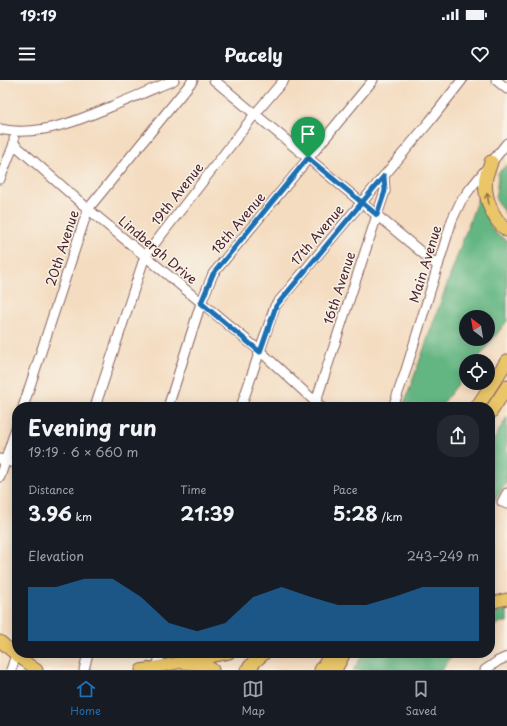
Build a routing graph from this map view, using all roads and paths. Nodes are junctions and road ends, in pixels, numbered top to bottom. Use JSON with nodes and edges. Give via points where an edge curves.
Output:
{"nodes":[{"id":1,"x":174,"y":80,"type":"edge"},
{"id":2,"x":193,"y":80,"type":"edge"},
{"id":3,"x":214,"y":80,"type":"edge"},
{"id":4,"x":284,"y":80,"type":"edge"},
{"id":5,"x":373,"y":80,"type":"edge"},
{"id":6,"x":462,"y":80,"type":"edge"},
{"id":7,"x":496,"y":80,"type":"edge"},
{"id":8,"x":507,"y":88,"type":"edge"},
{"id":9,"x":255,"y":114,"type":"junction"},
{"id":10,"x":0,"y":129,"type":"edge"},
{"id":11,"x":15,"y":131,"type":"junction"},
{"id":12,"x":507,"y":143,"type":"edge"},
{"id":13,"x":14,"y":144,"type":"junction"},
{"id":14,"x":308,"y":158,"type":"junction"},
{"id":15,"x":491,"y":162,"type":"junction"},
{"id":16,"x":384,"y":176,"type":"junction"},
{"id":17,"x":0,"y":179,"type":"edge"},
{"id":18,"x":362,"y":202,"type":"junction"},
{"id":19,"x":88,"y":209,"type":"junction"},
{"id":20,"x":377,"y":215,"type":"junction"},
{"id":21,"x":507,"y":230,"type":"edge"},
{"id":22,"x":145,"y":256,"type":"junction"},
{"id":23,"x":438,"y":266,"type":"junction"},
{"id":24,"x":201,"y":303,"type":"junction"},
{"id":25,"x":260,"y":352,"type":"junction"},
{"id":26,"x":507,"y":360,"type":"edge"},
{"id":27,"x":507,"y":387,"type":"edge"},
{"id":28,"x":25,"y":402,"type":"edge"},
{"id":29,"x":96,"y":402,"type":"edge"},
{"id":30,"x":170,"y":402,"type":"edge"},
{"id":31,"x":243,"y":402,"type":"edge"},
{"id":32,"x":313,"y":402,"type":"edge"},
{"id":33,"x":318,"y":402,"type":"edge"},
{"id":34,"x":395,"y":402,"type":"edge"},
{"id":35,"x":480,"y":402,"type":"edge"},
{"id":36,"x":495,"y":405,"type":"edge"},
{"id":37,"x":12,"y":437,"type":"edge"},
{"id":38,"x":3,"y":459,"type":"edge"},
{"id":39,"x":0,"y":477,"type":"edge"},
{"id":40,"x":507,"y":493,"type":"edge"},
{"id":41,"x":504,"y":503,"type":"edge"},
{"id":42,"x":507,"y":599,"type":"edge"},
{"id":43,"x":495,"y":601,"type":"edge"},
{"id":44,"x":0,"y":641,"type":"edge"},
{"id":45,"x":12,"y":649,"type":"edge"},
{"id":46,"x":15,"y":658,"type":"edge"},
{"id":47,"x":23,"y":658,"type":"edge"},
{"id":48,"x":87,"y":658,"type":"edge"},
{"id":49,"x":159,"y":658,"type":"edge"},
{"id":50,"x":203,"y":658,"type":"edge"},
{"id":51,"x":258,"y":658,"type":"edge"},
{"id":52,"x":329,"y":658,"type":"edge"},
{"id":53,"x":341,"y":658,"type":"edge"},
{"id":54,"x":507,"y":658,"type":"edge"},
{"id":55,"x":182,"y":662,"type":"junction"},
{"id":56,"x":156,"y":669,"type":"edge"},
{"id":57,"x":11,"y":670,"type":"edge"},
{"id":58,"x":37,"y":670,"type":"edge"},
{"id":59,"x":84,"y":670,"type":"edge"},
{"id":60,"x":141,"y":670,"type":"edge"},
{"id":61,"x":212,"y":670,"type":"edge"},
{"id":62,"x":248,"y":670,"type":"edge"},
{"id":63,"x":322,"y":670,"type":"edge"},
{"id":64,"x":335,"y":670,"type":"edge"},
{"id":65,"x":485,"y":670,"type":"edge"}],
"edges":[{"from":1,"to":11,"type":"street","via":[[67,124]]},
{"from":2,"to":19,"type":"street","name":"20th Avenue"},
{"from":3,"to":9,"type":"street"},
{"from":4,"to":9,"type":"street","name":"19th Avenue"},
{"from":5,"to":14,"type":"street","name":"18th Avenue"},
{"from":6,"to":16,"type":"street","name":"17th Avenue"},
{"from":7,"to":8,"type":"street"},
{"from":9,"to":14,"type":"street"},
{"from":9,"to":22,"type":"street","name":"19th Avenue"},
{"from":10,"to":11,"type":"street"},
{"from":11,"to":13,"type":"street"},
{"from":12,"to":15,"type":"street","name":"Main Avenue"},
{"from":13,"to":17,"type":"street"},
{"from":13,"to":19,"type":"street","name":"Lindbergh Drive"},
{"from":14,"to":18,"type":"street"},
{"from":14,"to":24,"type":"street","name":"18th Avenue","via":[[213,274]]},
{"from":21,"to":15,"type":"highway","one_way":true,"via":[[502,227],[489,207],[486,178]]},
{"from":15,"to":23,"type":"street","name":"Main Avenue","via":[[461,201],[452,220]]},
{"from":16,"to":18,"type":"street","name":"17th Avenue"},
{"from":16,"to":20,"type":"street","name":"16th Avenue","via":[[385,191]]},
{"from":18,"to":20,"type":"street"},
{"from":18,"to":25,"type":"street","name":"17th Avenue","via":[[276,306]]},
{"from":19,"to":22,"type":"street","name":"Lindbergh Drive"},
{"from":19,"to":28,"type":"street","name":"20th Avenue"},
{"from":20,"to":23,"type":"street"},
{"from":20,"to":33,"type":"street","name":"16th Avenue"},
{"from":22,"to":24,"type":"street","name":"Lindbergh Drive"},
{"from":22,"to":29,"type":"street","name":"19th Avenue"},
{"from":23,"to":34,"type":"street","name":"Main Avenue"},
{"from":24,"to":25,"type":"street","name":"Lindbergh Drive"},
{"from":24,"to":30,"type":"street","name":"18th Avenue"},
{"from":25,"to":31,"type":"street","name":"17th Avenue"},
{"from":25,"to":32,"type":"street","name":"Lindbergh Drive"},
{"from":26,"to":35,"type":"highway"},
{"from":27,"to":36,"type":"highway"},
{"from":37,"to":38,"type":"street"},
{"from":38,"to":39,"type":"street"},
{"from":40,"to":41,"type":"street"},
{"from":42,"to":43,"type":"main road"},
{"from":44,"to":45,"type":"main road"},
{"from":46,"to":57,"type":"street"},
{"from":47,"to":58,"type":"main road"},
{"from":48,"to":59,"type":"street"},
{"from":49,"to":56,"type":"street"},
{"from":50,"to":55,"type":"main road"},
{"from":51,"to":62,"type":"highway"},
{"from":52,"to":63,"type":"highway"},
{"from":53,"to":64,"type":"highway"},
{"from":54,"to":65,"type":"street"},
{"from":55,"to":56,"type":"main road"},
{"from":55,"to":61,"type":"highway","via":[[203,664]]},
{"from":56,"to":60,"type":"main road"}]}
